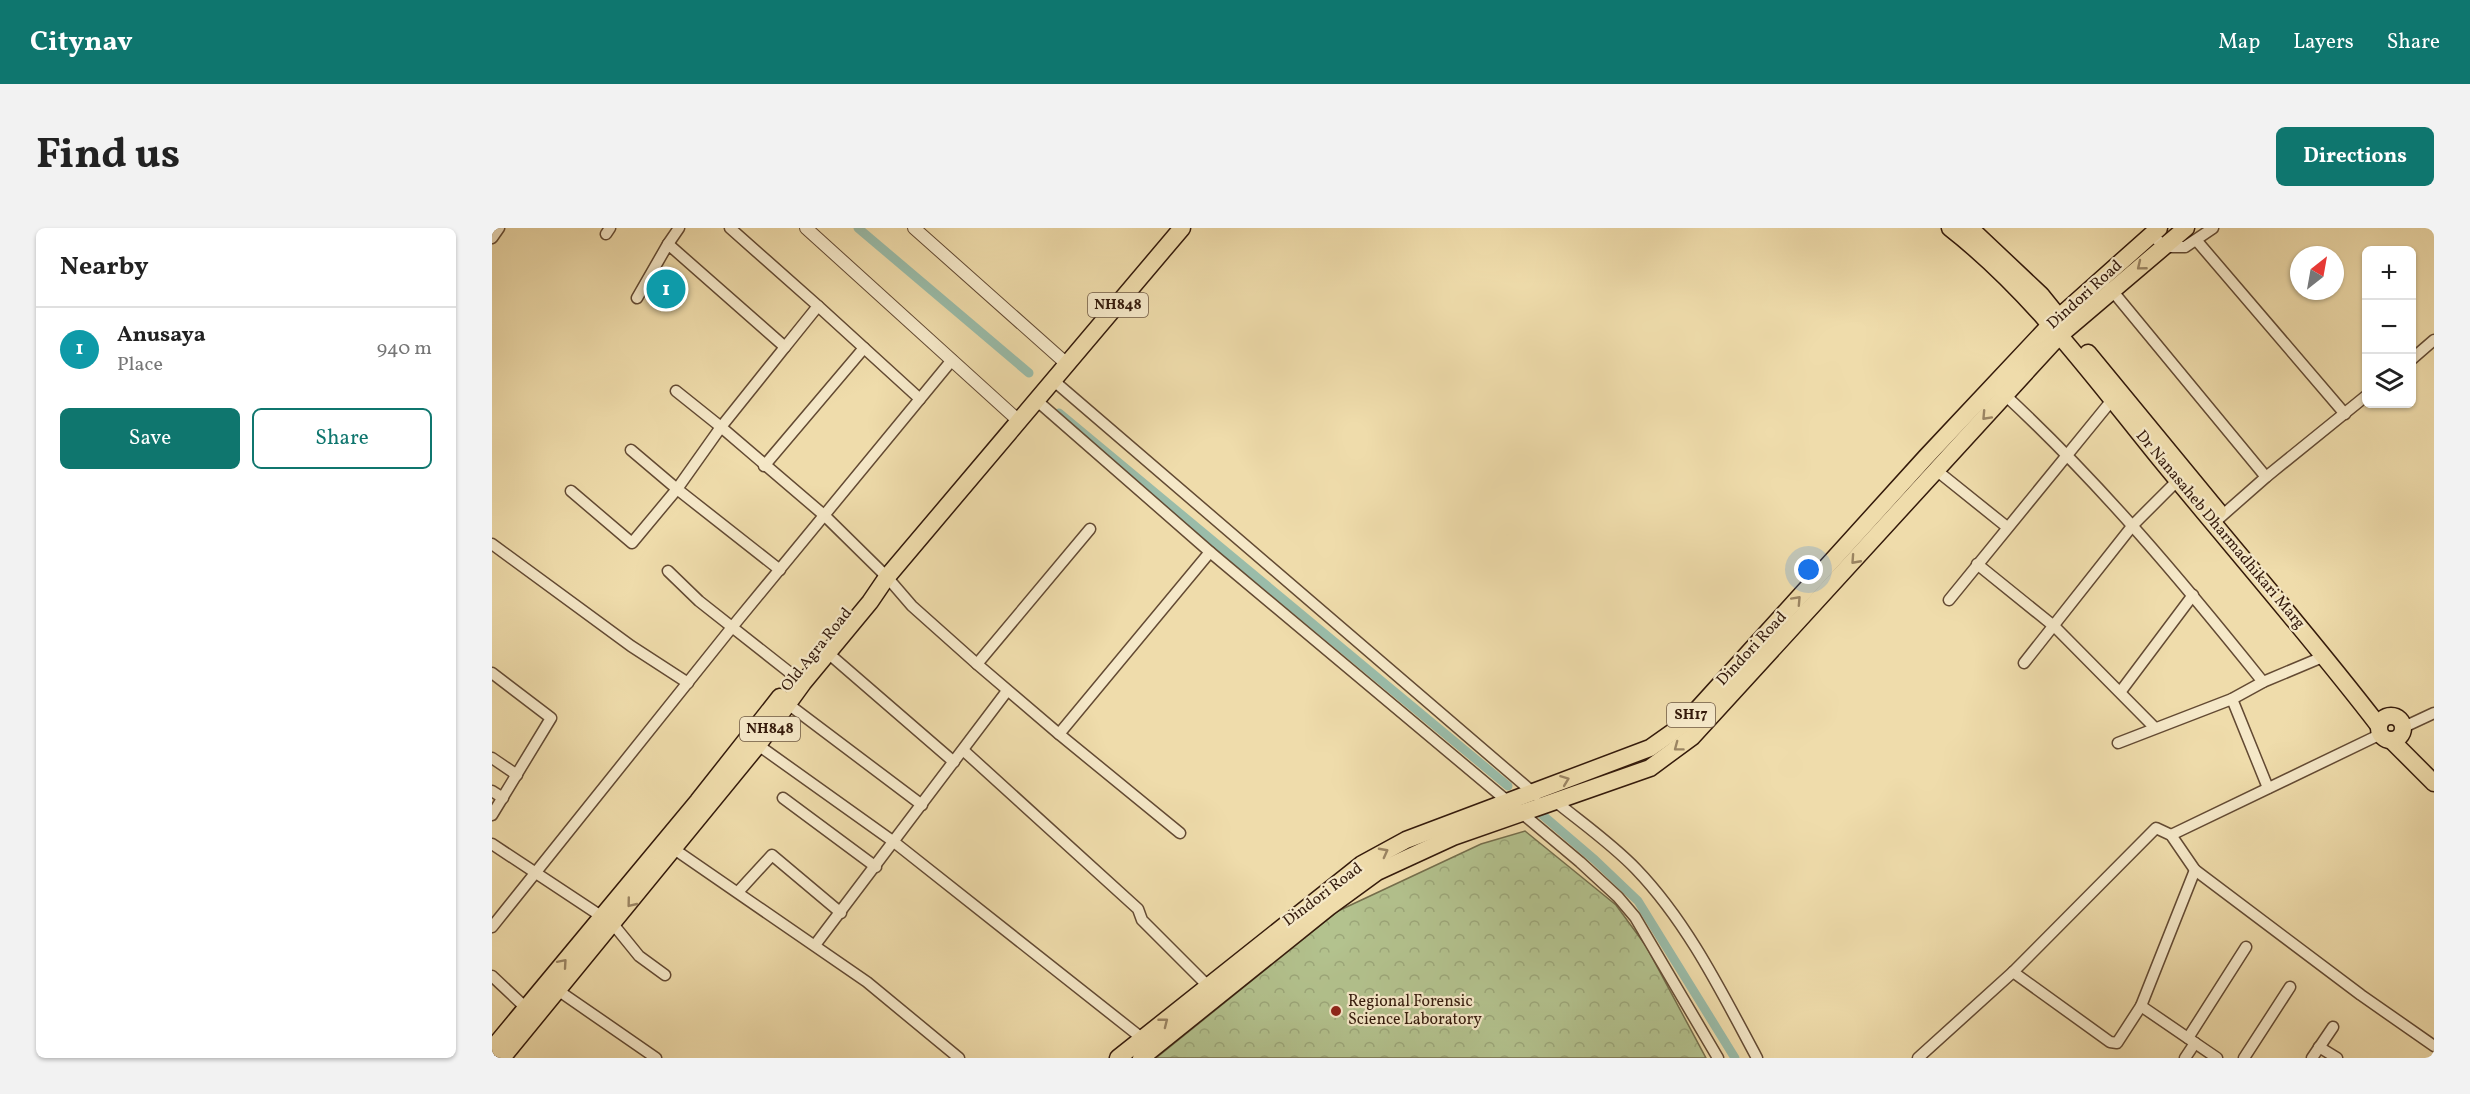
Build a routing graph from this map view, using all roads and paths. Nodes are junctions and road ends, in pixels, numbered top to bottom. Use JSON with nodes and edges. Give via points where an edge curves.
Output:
{"nodes":[{"id":1,"x":499,"y":228,"type":"edge"},
{"id":2,"x":679,"y":228,"type":"edge"},
{"id":3,"x":730,"y":228,"type":"edge"},
{"id":4,"x":806,"y":228,"type":"edge"},
{"id":5,"x":914,"y":228,"type":"edge"},
{"id":6,"x":1167,"y":228,"type":"edge"},
{"id":7,"x":1182,"y":228,"type":"edge"},
{"id":8,"x":1950,"y":228,"type":"edge"},
{"id":9,"x":1970,"y":228,"type":"edge"},
{"id":10,"x":2186,"y":228,"type":"edge"},
{"id":11,"x":2213,"y":228,"type":"edge"},
{"id":12,"x":2155,"y":231,"type":"edge"},
{"id":13,"x":492,"y":238,"type":"edge"},
{"id":14,"x":2197,"y":241,"type":"junction"},
{"id":15,"x":668,"y":244,"type":"junction"},
{"id":16,"x":2165,"y":247,"type":"junction"},
{"id":17,"x":2107,"y":284,"type":"junction"},
{"id":18,"x":637,"y":298,"type":"dead end"},
{"id":19,"x":818,"y":306,"type":"junction"},
{"id":20,"x":2059,"y":327,"type":"junction"},
{"id":21,"x":2434,"y":340,"type":"edge"},
{"id":22,"x":785,"y":347,"type":"junction"},
{"id":23,"x":864,"y":348,"type":"junction"},
{"id":24,"x":2416,"y":356,"type":"edge"},
{"id":25,"x":952,"y":360,"type":"junction"},
{"id":26,"x":1065,"y":361,"type":"junction"},
{"id":27,"x":1054,"y":381,"type":"junction"},
{"id":28,"x":676,"y":391,"type":"dead end"},
{"id":29,"x":2005,"y":395,"type":"junction"},
{"id":30,"x":920,"y":399,"type":"junction"},
{"id":31,"x":1035,"y":399,"type":"junction"},
{"id":32,"x":2112,"y":400,"type":"junction"},
{"id":33,"x":2362,"y":400,"type":"edge"},
{"id":34,"x":2345,"y":414,"type":"junction"},
{"id":35,"x":1016,"y":418,"type":"junction"},
{"id":36,"x":721,"y":427,"type":"junction"},
{"id":37,"x":630,"y":450,"type":"dead end"},
{"id":38,"x":2068,"y":454,"type":"junction"},
{"id":39,"x":765,"y":466,"type":"junction"},
{"id":40,"x":1936,"y":470,"type":"junction"},
{"id":41,"x":2265,"y":477,"type":"junction"},
{"id":42,"x":2178,"y":480,"type":"junction"},
{"id":43,"x":677,"y":489,"type":"junction"},
{"id":44,"x":571,"y":491,"type":"dead end"},
{"id":45,"x":825,"y":516,"type":"junction"},
{"id":46,"x":2217,"y":519,"type":"junction"},
{"id":47,"x":2133,"y":525,"type":"junction"},
{"id":48,"x":2007,"y":527,"type":"junction"},
{"id":49,"x":1090,"y":529,"type":"dead end"},
{"id":50,"x":492,"y":544,"type":"edge"},
{"id":51,"x":1210,"y":552,"type":"junction"},
{"id":52,"x":1977,"y":564,"type":"junction"},
{"id":53,"x":780,"y":570,"type":"junction"},
{"id":54,"x":668,"y":571,"type":"dead end"},
{"id":55,"x":884,"y":574,"type":"junction"},
{"id":56,"x":2193,"y":595,"type":"junction"},
{"id":57,"x":1949,"y":600,"type":"dead end"},
{"id":58,"x":733,"y":626,"type":"junction"},
{"id":59,"x":2055,"y":627,"type":"junction"},
{"id":60,"x":828,"y":653,"type":"junction"},
{"id":61,"x":2325,"y":656,"type":"junction"},
{"id":62,"x":2024,"y":663,"type":"dead end"},
{"id":63,"x":977,"y":664,"type":"junction"},
{"id":64,"x":492,"y":673,"type":"edge"},
{"id":65,"x":800,"y":680,"type":"junction"},
{"id":66,"x":2263,"y":682,"type":"junction"},
{"id":67,"x":688,"y":683,"type":"junction"},
{"id":68,"x":1007,"y":691,"type":"junction"},
{"id":69,"x":2121,"y":691,"type":"junction"},
{"id":70,"x":2232,"y":699,"type":"junction"},
{"id":71,"x":788,"y":704,"type":"junction"},
{"id":72,"x":2434,"y":713,"type":"edge"},
{"id":73,"x":2154,"y":727,"type":"junction"},
{"id":74,"x":2390,"y":730,"type":"junction"},
{"id":75,"x":1059,"y":734,"type":"junction"},
{"id":76,"x":2118,"y":743,"type":"dead end"},
{"id":77,"x":758,"y":745,"type":"junction"},
{"id":78,"x":963,"y":750,"type":"junction"},
{"id":79,"x":492,"y":758,"type":"edge"},
{"id":80,"x":954,"y":762,"type":"junction"},
{"id":81,"x":2434,"y":767,"type":"edge"},
{"id":82,"x":517,"y":775,"type":"junction"},
{"id":83,"x":2434,"y":783,"type":"edge"},
{"id":84,"x":2268,"y":789,"type":"junction"},
{"id":85,"x":1534,"y":790,"type":"junction"},
{"id":86,"x":492,"y":791,"type":"edge"},
{"id":87,"x":503,"y":798,"type":"junction"},
{"id":88,"x":783,"y":798,"type":"dead end"},
{"id":89,"x":1506,"y":801,"type":"junction"},
{"id":90,"x":1548,"y":804,"type":"junction"},
{"id":91,"x":922,"y":805,"type":"junction"},
{"id":92,"x":1521,"y":813,"type":"junction"},
{"id":93,"x":492,"y":815,"type":"edge"},
{"id":94,"x":1180,"y":833,"type":"dead end"},
{"id":95,"x":2171,"y":835,"type":"junction"},
{"id":96,"x":894,"y":843,"type":"junction"},
{"id":97,"x":492,"y":844,"type":"edge"},
{"id":98,"x":674,"y":849,"type":"junction"},
{"id":99,"x":876,"y":867,"type":"junction"},
{"id":100,"x":2195,"y":870,"type":"junction"},
{"id":101,"x":536,"y":872,"type":"junction"},
{"id":102,"x":738,"y":892,"type":"junction"},
{"id":103,"x":841,"y":913,"type":"junction"},
{"id":104,"x":608,"y":921,"type":"junction"},
{"id":105,"x":492,"y":927,"type":"edge"},
{"id":106,"x":815,"y":945,"type":"junction"},
{"id":107,"x":2246,"y":947,"type":"dead end"},
{"id":108,"x":2013,"y":972,"type":"junction"},
{"id":109,"x":665,"y":975,"type":"dead end"},
{"id":110,"x":492,"y":976,"type":"edge"},
{"id":111,"x":553,"y":987,"type":"junction"},
{"id":112,"x":1209,"y":987,"type":"junction"},
{"id":113,"x":2290,"y":987,"type":"dead end"},
{"id":114,"x":2141,"y":1006,"type":"junction"},
{"id":115,"x":525,"y":1008,"type":"junction"},
{"id":116,"x":2333,"y":1027,"type":"dead end"},
{"id":117,"x":1143,"y":1039,"type":"junction"},
{"id":118,"x":2192,"y":1041,"type":"junction"},
{"id":119,"x":2434,"y":1046,"type":"edge"},
{"id":120,"x":2319,"y":1047,"type":"junction"},
{"id":121,"x":504,"y":1054,"type":"edge"},
{"id":122,"x":656,"y":1058,"type":"edge"},
{"id":123,"x":959,"y":1058,"type":"edge"},
{"id":124,"x":1118,"y":1058,"type":"edge"},
{"id":125,"x":1141,"y":1058,"type":"edge"},
{"id":126,"x":1718,"y":1058,"type":"edge"},
{"id":127,"x":1757,"y":1058,"type":"edge"},
{"id":128,"x":1918,"y":1058,"type":"edge"},
{"id":129,"x":2185,"y":1058,"type":"edge"},
{"id":130,"x":2217,"y":1058,"type":"edge"},
{"id":131,"x":2244,"y":1058,"type":"edge"},
{"id":132,"x":2312,"y":1058,"type":"edge"},
{"id":133,"x":2337,"y":1058,"type":"edge"}],
"edges":[{"from":1,"to":13,"type":"street"},
{"from":2,"to":15,"type":"street"},
{"from":3,"to":19,"type":"street"},
{"from":4,"to":25,"type":"street"},
{"from":5,"to":26,"type":"street"},
{"from":6,"to":26,"type":"main road","number":"NH848"},
{"from":7,"to":26,"type":"main road","number":"NH848"},
{"from":8,"to":20,"type":"main road"},
{"from":9,"to":20,"type":"main road"},
{"from":10,"to":16,"type":"main road"},
{"from":11,"to":14,"type":"street"},
{"from":12,"to":16,"type":"street"},
{"from":12,"to":17,"type":"main road","name":"Dindori Road","number":"SH17"},
{"from":14,"to":16,"type":"street","via":[[2185,247]]},
{"from":14,"to":34,"type":"street"},
{"from":15,"to":18,"type":"street"},
{"from":15,"to":22,"type":"street"},
{"from":16,"to":17,"type":"main road","one_way":true},
{"from":17,"to":20,"type":"main road","name":"Dindori Road","number":"SH17"},
{"from":17,"to":41,"type":"street"},
{"from":19,"to":22,"type":"street"},
{"from":19,"to":23,"type":"street"},
{"from":20,"to":29,"type":"main road"},
{"from":20,"to":32,"type":"main road","name":"Dr Nanasaheb Dharmadhikari Marg"},
{"from":20,"to":46,"type":"main road","name":"Dr Nanasaheb Dharmadhikari Marg"},
{"from":85,"to":20,"type":"main road","name":"Dindori Road","number":"SH17","one_way":true,"via":[[1650,748],[1684,724],[1926,457]]},
{"from":21,"to":24,"type":"street"},
{"from":22,"to":36,"type":"street"},
{"from":23,"to":30,"type":"street"},
{"from":23,"to":39,"type":"street"},
{"from":25,"to":30,"type":"street"},
{"from":25,"to":35,"type":"street"},
{"from":26,"to":27,"type":"main road","number":"NH848"},
{"from":27,"to":31,"type":"main road","number":"NH848"},
{"from":27,"to":85,"type":"street"},
{"from":28,"to":36,"type":"street"},
{"from":29,"to":38,"type":"street"},
{"from":29,"to":40,"type":"main road","one_way":true},
{"from":30,"to":45,"type":"street"},
{"from":31,"to":35,"type":"main road","number":"NH848"},
{"from":31,"to":51,"type":"street"},
{"from":32,"to":38,"type":"street"},
{"from":32,"to":42,"type":"main road","name":"Dr Nanasaheb Dharmadhikari Marg"},
{"from":33,"to":34,"type":"street"},
{"from":34,"to":41,"type":"street"},
{"from":35,"to":55,"type":"main road","number":"NH848"},
{"from":36,"to":39,"type":"street"},
{"from":36,"to":43,"type":"street"},
{"from":37,"to":43,"type":"street"},
{"from":38,"to":47,"type":"street"},
{"from":38,"to":48,"type":"street"},
{"from":39,"to":45,"type":"street"},
{"from":40,"to":48,"type":"street"},
{"from":40,"to":90,"type":"main road","one_way":true,"via":[[1692,737],[1650,768]]},
{"from":41,"to":46,"type":"street"},
{"from":42,"to":46,"type":"main road","name":"Dr Nanasaheb Dharmadhikari Marg"},
{"from":42,"to":47,"type":"street"},
{"from":43,"to":44,"type":"street","via":[[632,543]]},
{"from":43,"to":53,"type":"street"},
{"from":45,"to":53,"type":"street"},
{"from":45,"to":55,"type":"street"},
{"from":46,"to":61,"type":"main road","name":"Dr Nanasaheb Dharmadhikari Marg"},
{"from":46,"to":74,"type":"main road","name":"Dr Nanasaheb Dharmadhikari Marg","via":[[2335,650]]},
{"from":47,"to":56,"type":"street"},
{"from":47,"to":59,"type":"street"},
{"from":48,"to":52,"type":"street"},
{"from":49,"to":63,"type":"street"},
{"from":50,"to":67,"type":"street"},
{"from":51,"to":75,"type":"street"},
{"from":51,"to":89,"type":"street"},
{"from":52,"to":57,"type":"street"},
{"from":52,"to":59,"type":"street"},
{"from":53,"to":58,"type":"street"},
{"from":54,"to":58,"type":"street"},
{"from":55,"to":60,"type":"main road","number":"NH848","via":[[870,602]]},
{"from":55,"to":63,"type":"street","via":[[912,606]]},
{"from":55,"to":65,"type":"main road","name":"Old Agra Road","number":"NH848"},
{"from":56,"to":66,"type":"street"},
{"from":56,"to":69,"type":"street"},
{"from":58,"to":65,"type":"street"},
{"from":58,"to":67,"type":"street"},
{"from":59,"to":62,"type":"street"},
{"from":59,"to":69,"type":"street"},
{"from":60,"to":65,"type":"main road","number":"NH848"},
{"from":60,"to":80,"type":"street"},
{"from":61,"to":66,"type":"street"},
{"from":61,"to":74,"type":"main road","name":"Dr Nanasaheb Dharmadhikari Marg"},
{"from":63,"to":68,"type":"street"},
{"from":64,"to":82,"type":"street","via":[[551,718]]},
{"from":65,"to":71,"type":"main road","number":"NH848"},
{"from":65,"to":104,"type":"main road","name":"Old Agra Road","number":"NH848"},
{"from":66,"to":70,"type":"street"},
{"from":67,"to":101,"type":"street"},
{"from":68,"to":75,"type":"street"},
{"from":68,"to":78,"type":"street"},
{"from":69,"to":73,"type":"street"},
{"from":70,"to":73,"type":"street"},
{"from":70,"to":84,"type":"street"},
{"from":71,"to":77,"type":"main road","number":"NH848"},
{"from":71,"to":91,"type":"street"},
{"from":72,"to":74,"type":"street"},
{"from":73,"to":76,"type":"street"},
{"from":74,"to":81,"type":"main road","name":"Dr Nanasaheb Dharmadhikari Marg"},
{"from":74,"to":83,"type":"main road","name":"Dr Nanasaheb Dharmadhikari Marg"},
{"from":74,"to":84,"type":"street"},
{"from":75,"to":94,"type":"street"},
{"from":77,"to":96,"type":"street"},
{"from":77,"to":98,"type":"main road","number":"NH848"},
{"from":78,"to":80,"type":"street"},
{"from":78,"to":112,"type":"street","via":[[1138,909],[1142,920]]},
{"from":79,"to":82,"type":"street"},
{"from":80,"to":91,"type":"street"},
{"from":82,"to":87,"type":"street"},
{"from":84,"to":95,"type":"street"},
{"from":85,"to":89,"type":"main road","name":"Dindori Road","number":"SH17"},
{"from":85,"to":90,"type":"street"},
{"from":86,"to":87,"type":"street"},
{"from":87,"to":93,"type":"street"},
{"from":88,"to":99,"type":"street"},
{"from":89,"to":92,"type":"street"},
{"from":112,"to":89,"type":"main road","name":"Dindori Road","number":"SH17","one_way":true,"via":[[1362,864],[1406,840]]},
{"from":90,"to":92,"type":"main road"},
{"from":90,"to":127,"type":"street","via":[[1636,868],[1719,988]]},
{"from":91,"to":96,"type":"street"},
{"from":92,"to":125,"type":"main road","via":[[1426,848],[1377,872]]},
{"from":92,"to":126,"type":"street","via":[[1595,876],[1635,917]]},
{"from":95,"to":100,"type":"street"},
{"from":95,"to":108,"type":"street","via":[[2161,828],[2153,830]]},
{"from":96,"to":99,"type":"street"},
{"from":96,"to":117,"type":"street"},
{"from":97,"to":101,"type":"street"},
{"from":98,"to":102,"type":"street"},
{"from":98,"to":104,"type":"main road","number":"NH848","one_way":true},
{"from":99,"to":103,"type":"street"},
{"from":100,"to":114,"type":"street"},
{"from":100,"to":119,"type":"street"},
{"from":101,"to":104,"type":"street"},
{"from":101,"to":105,"type":"street"},
{"from":102,"to":103,"type":"street","via":[[772,855]]},
{"from":102,"to":106,"type":"street"},
{"from":103,"to":106,"type":"street"},
{"from":104,"to":109,"type":"street","via":[[639,956]]},
{"from":104,"to":111,"type":"main road","number":"NH848"},
{"from":106,"to":123,"type":"street","via":[[876,989]]},
{"from":107,"to":118,"type":"street"},
{"from":108,"to":114,"type":"street","via":[[2112,1044],[2119,1041]]},
{"from":108,"to":128,"type":"street"},
{"from":110,"to":115,"type":"street"},
{"from":111,"to":115,"type":"main road","number":"NH848"},
{"from":111,"to":121,"type":"main road","number":"NH848"},
{"from":111,"to":122,"type":"street"},
{"from":117,"to":112,"type":"main road","name":"Dindori Road","number":"SH17","one_way":true},
{"from":113,"to":131,"type":"street"},
{"from":114,"to":118,"type":"street"},
{"from":115,"to":121,"type":"main road","number":"NH848"},
{"from":116,"to":120,"type":"street"},
{"from":117,"to":124,"type":"main road","name":"Dindori Road","number":"SH17"},
{"from":118,"to":129,"type":"street"},
{"from":118,"to":130,"type":"street"},
{"from":120,"to":132,"type":"street"},
{"from":120,"to":133,"type":"street"}]}
